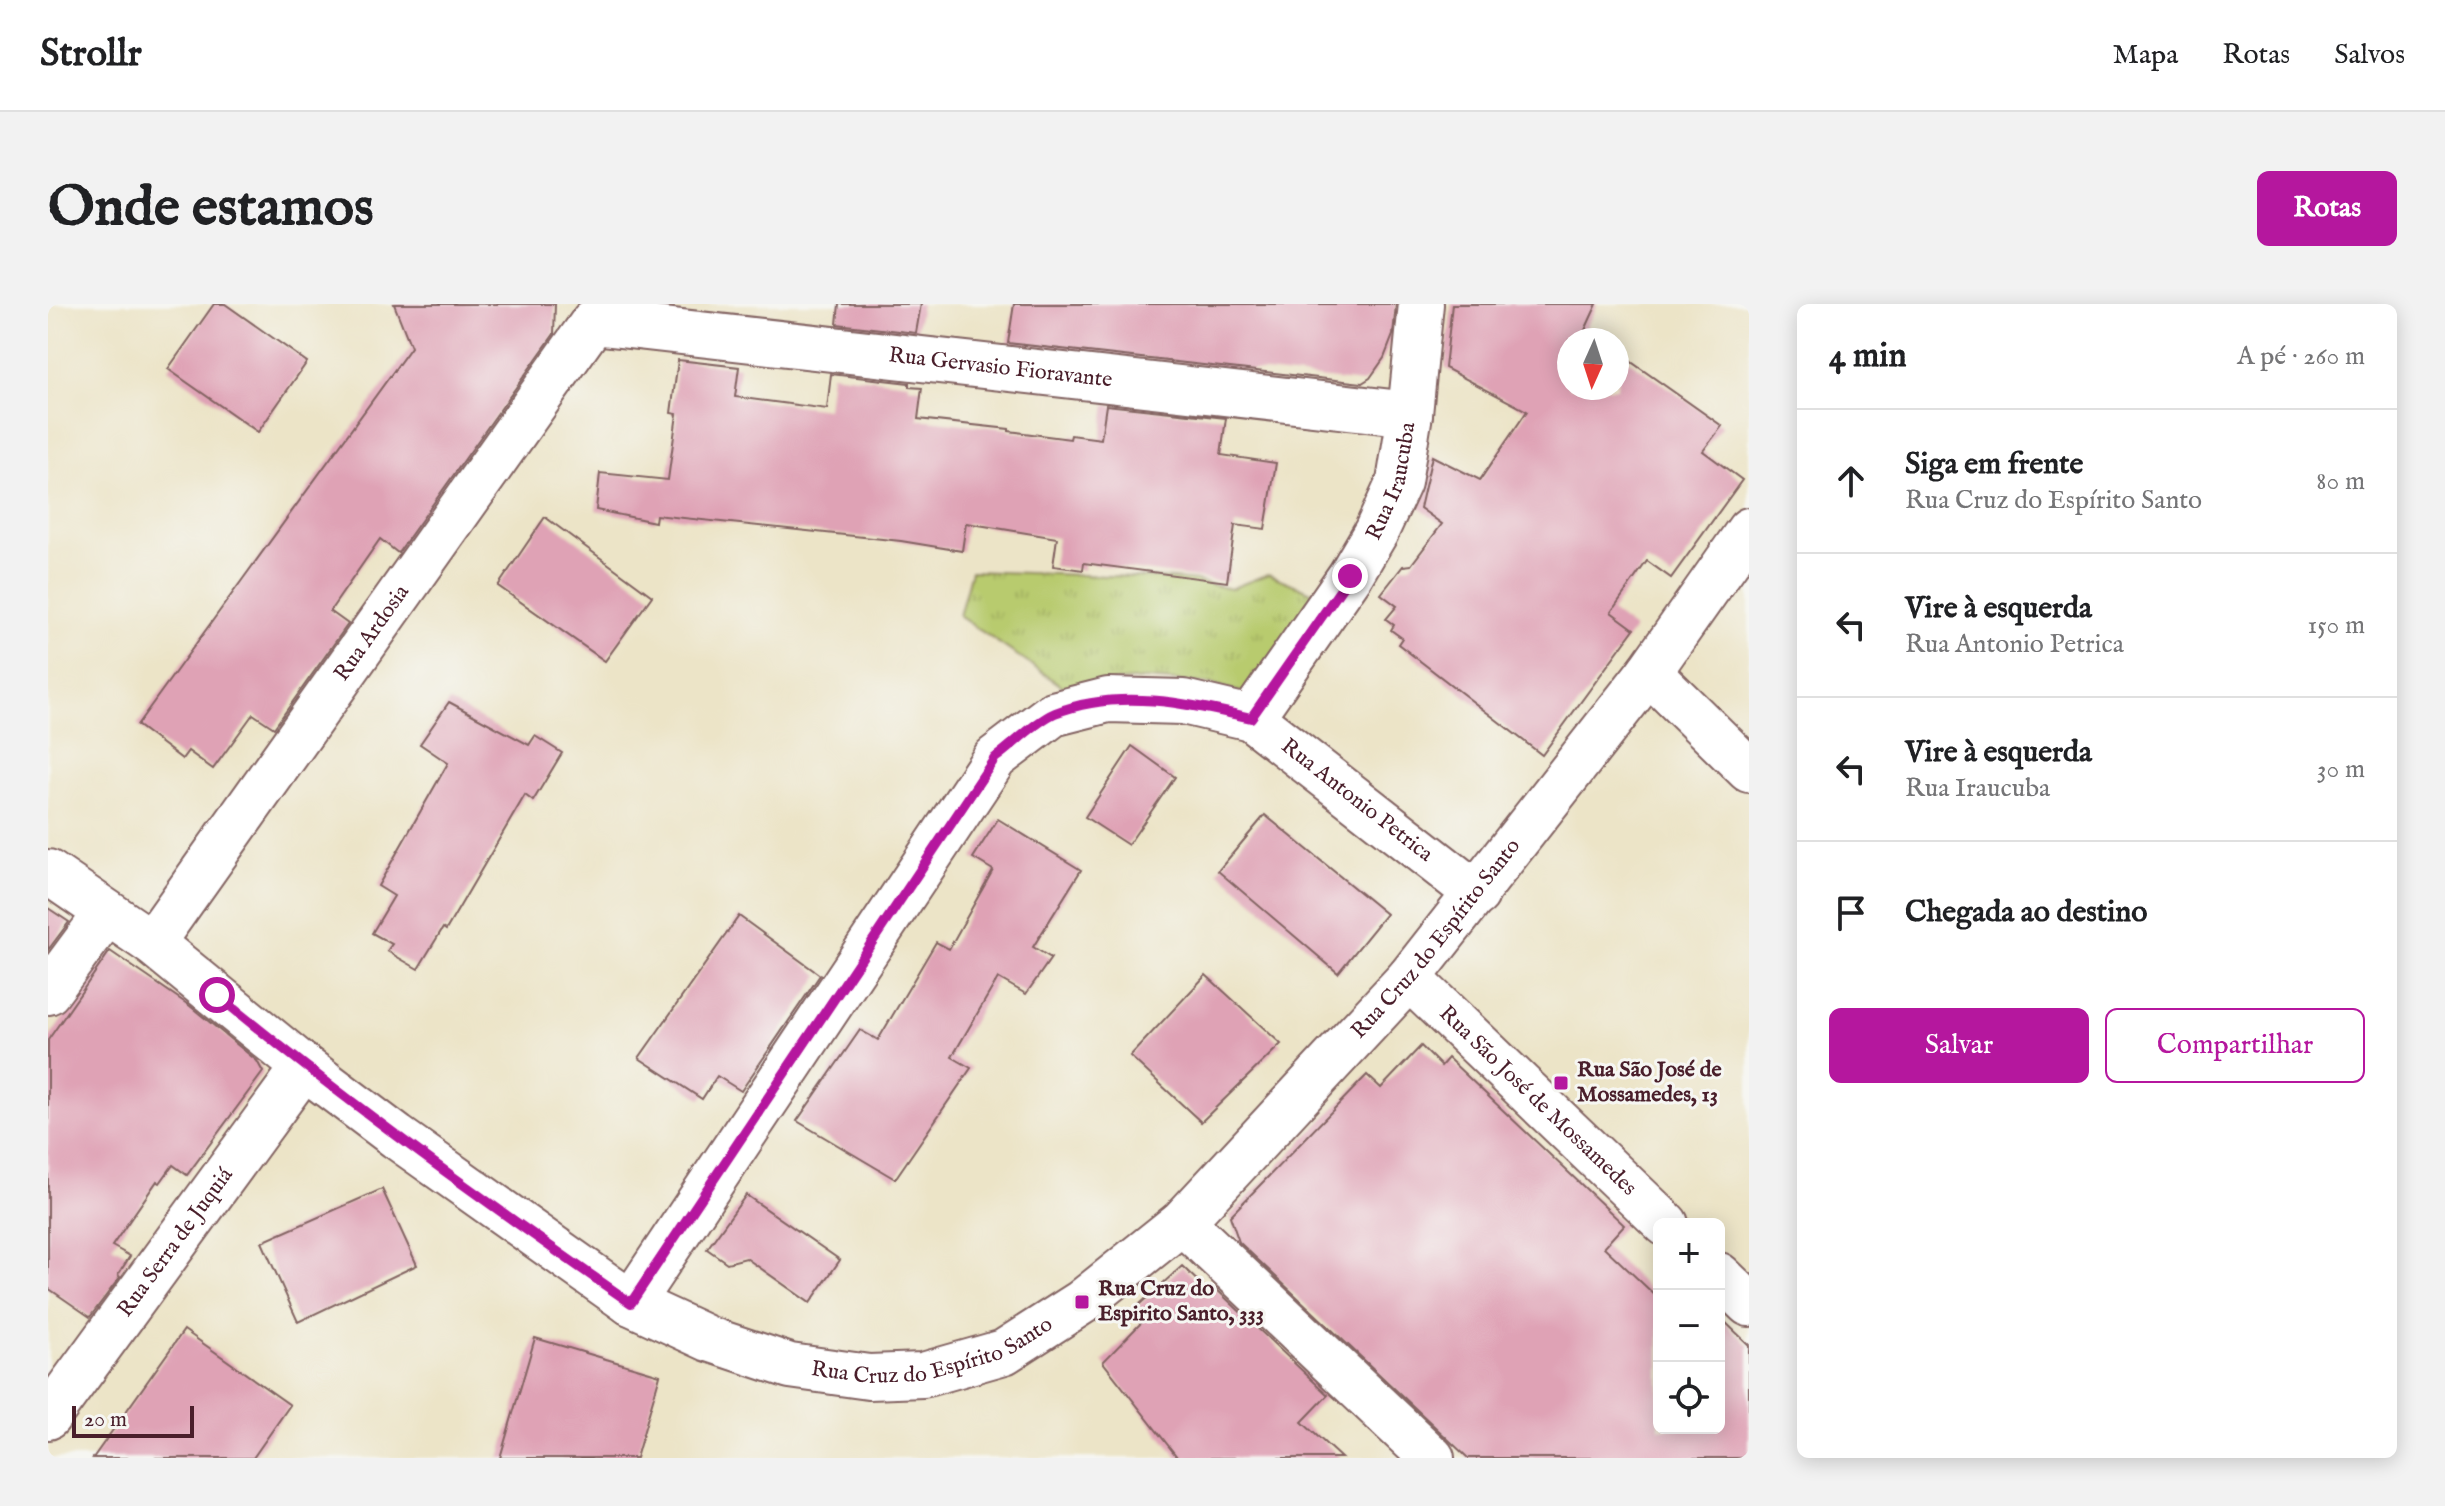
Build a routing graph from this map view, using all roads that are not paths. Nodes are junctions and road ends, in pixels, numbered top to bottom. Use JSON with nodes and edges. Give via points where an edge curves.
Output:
{"nodes":[{"id":1,"x":1421,"y":304,"type":"edge"},
{"id":2,"x":589,"y":313,"type":"edge"},
{"id":3,"x":1410,"y":414,"type":"junction"},
{"id":4,"x":1749,"y":530,"type":"edge"},
{"id":5,"x":1649,"y":672,"type":"junction"},
{"id":6,"x":1251,"y":718,"type":"junction"},
{"id":7,"x":1749,"y":770,"type":"edge"},
{"id":8,"x":48,"y":872,"type":"edge"},
{"id":9,"x":1477,"y":894,"type":"junction"},
{"id":10,"x":106,"y":914,"type":"junction"},
{"id":11,"x":152,"y":943,"type":"junction"},
{"id":12,"x":1409,"y":978,"type":"junction"},
{"id":13,"x":48,"y":992,"type":"edge"},
{"id":14,"x":304,"y":1067,"type":"junction"},
{"id":15,"x":1660,"y":1218,"type":"edge"},
{"id":16,"x":1182,"y":1222,"type":"junction"},
{"id":17,"x":1725,"y":1281,"type":"edge"},
{"id":18,"x":631,"y":1303,"type":"junction"},
{"id":19,"x":1749,"y":1304,"type":"edge"},
{"id":20,"x":48,"y":1417,"type":"edge"},
{"id":21,"x":1432,"y":1458,"type":"edge"}],
"edges":[{"from":1,"to":3,"type":"street","name":"Rua Iraucuba"},
{"from":2,"to":3,"type":"street","name":"Rua Gervasio Fioravante"},
{"from":2,"to":11,"type":"street","name":"Rua Ardosia"},
{"from":3,"to":6,"type":"street","name":"Rua Iraucuba","via":[[1399,482],[1376,532]]},
{"from":4,"to":5,"type":"street","name":"Rua Cruz do Espírito Santo"},
{"from":5,"to":7,"type":"street"},
{"from":5,"to":9,"type":"street","name":"Rua Cruz do Espírito Santo"},
{"from":6,"to":9,"type":"street","name":"Rua Antonio Petrica"},
{"from":6,"to":18,"type":"street","name":"Rua Antonio Petrica","via":[[1183,702],[1108,700],[1053,714],[995,758]]},
{"from":8,"to":10,"type":"street","name":"Rua Cruz do Espírito Santo"},
{"from":9,"to":12,"type":"street","name":"Rua Cruz do Espírito Santo"},
{"from":10,"to":11,"type":"street","name":"Rua Cruz do Espírito Santo"},
{"from":10,"to":13,"type":"street"},
{"from":11,"to":14,"type":"street","name":"Rua Cruz do Espírito Santo"},
{"from":12,"to":15,"type":"street","name":"Rua São José de Mossamedes"},
{"from":12,"to":16,"type":"street","name":"Rua Cruz do Espírito Santo"},
{"from":14,"to":18,"type":"street","name":"Rua Cruz do Espírito Santo"},
{"from":14,"to":20,"type":"street","name":"Rua Serra de Juquiá"},
{"from":16,"to":18,"type":"street","name":"Rua Cruz do Espírito Santo","via":[[1082,1302],[1004,1352],[923,1375],[869,1377],[790,1366],[709,1339]]},
{"from":16,"to":21,"type":"street"},
{"from":17,"to":19,"type":"street"}]}
